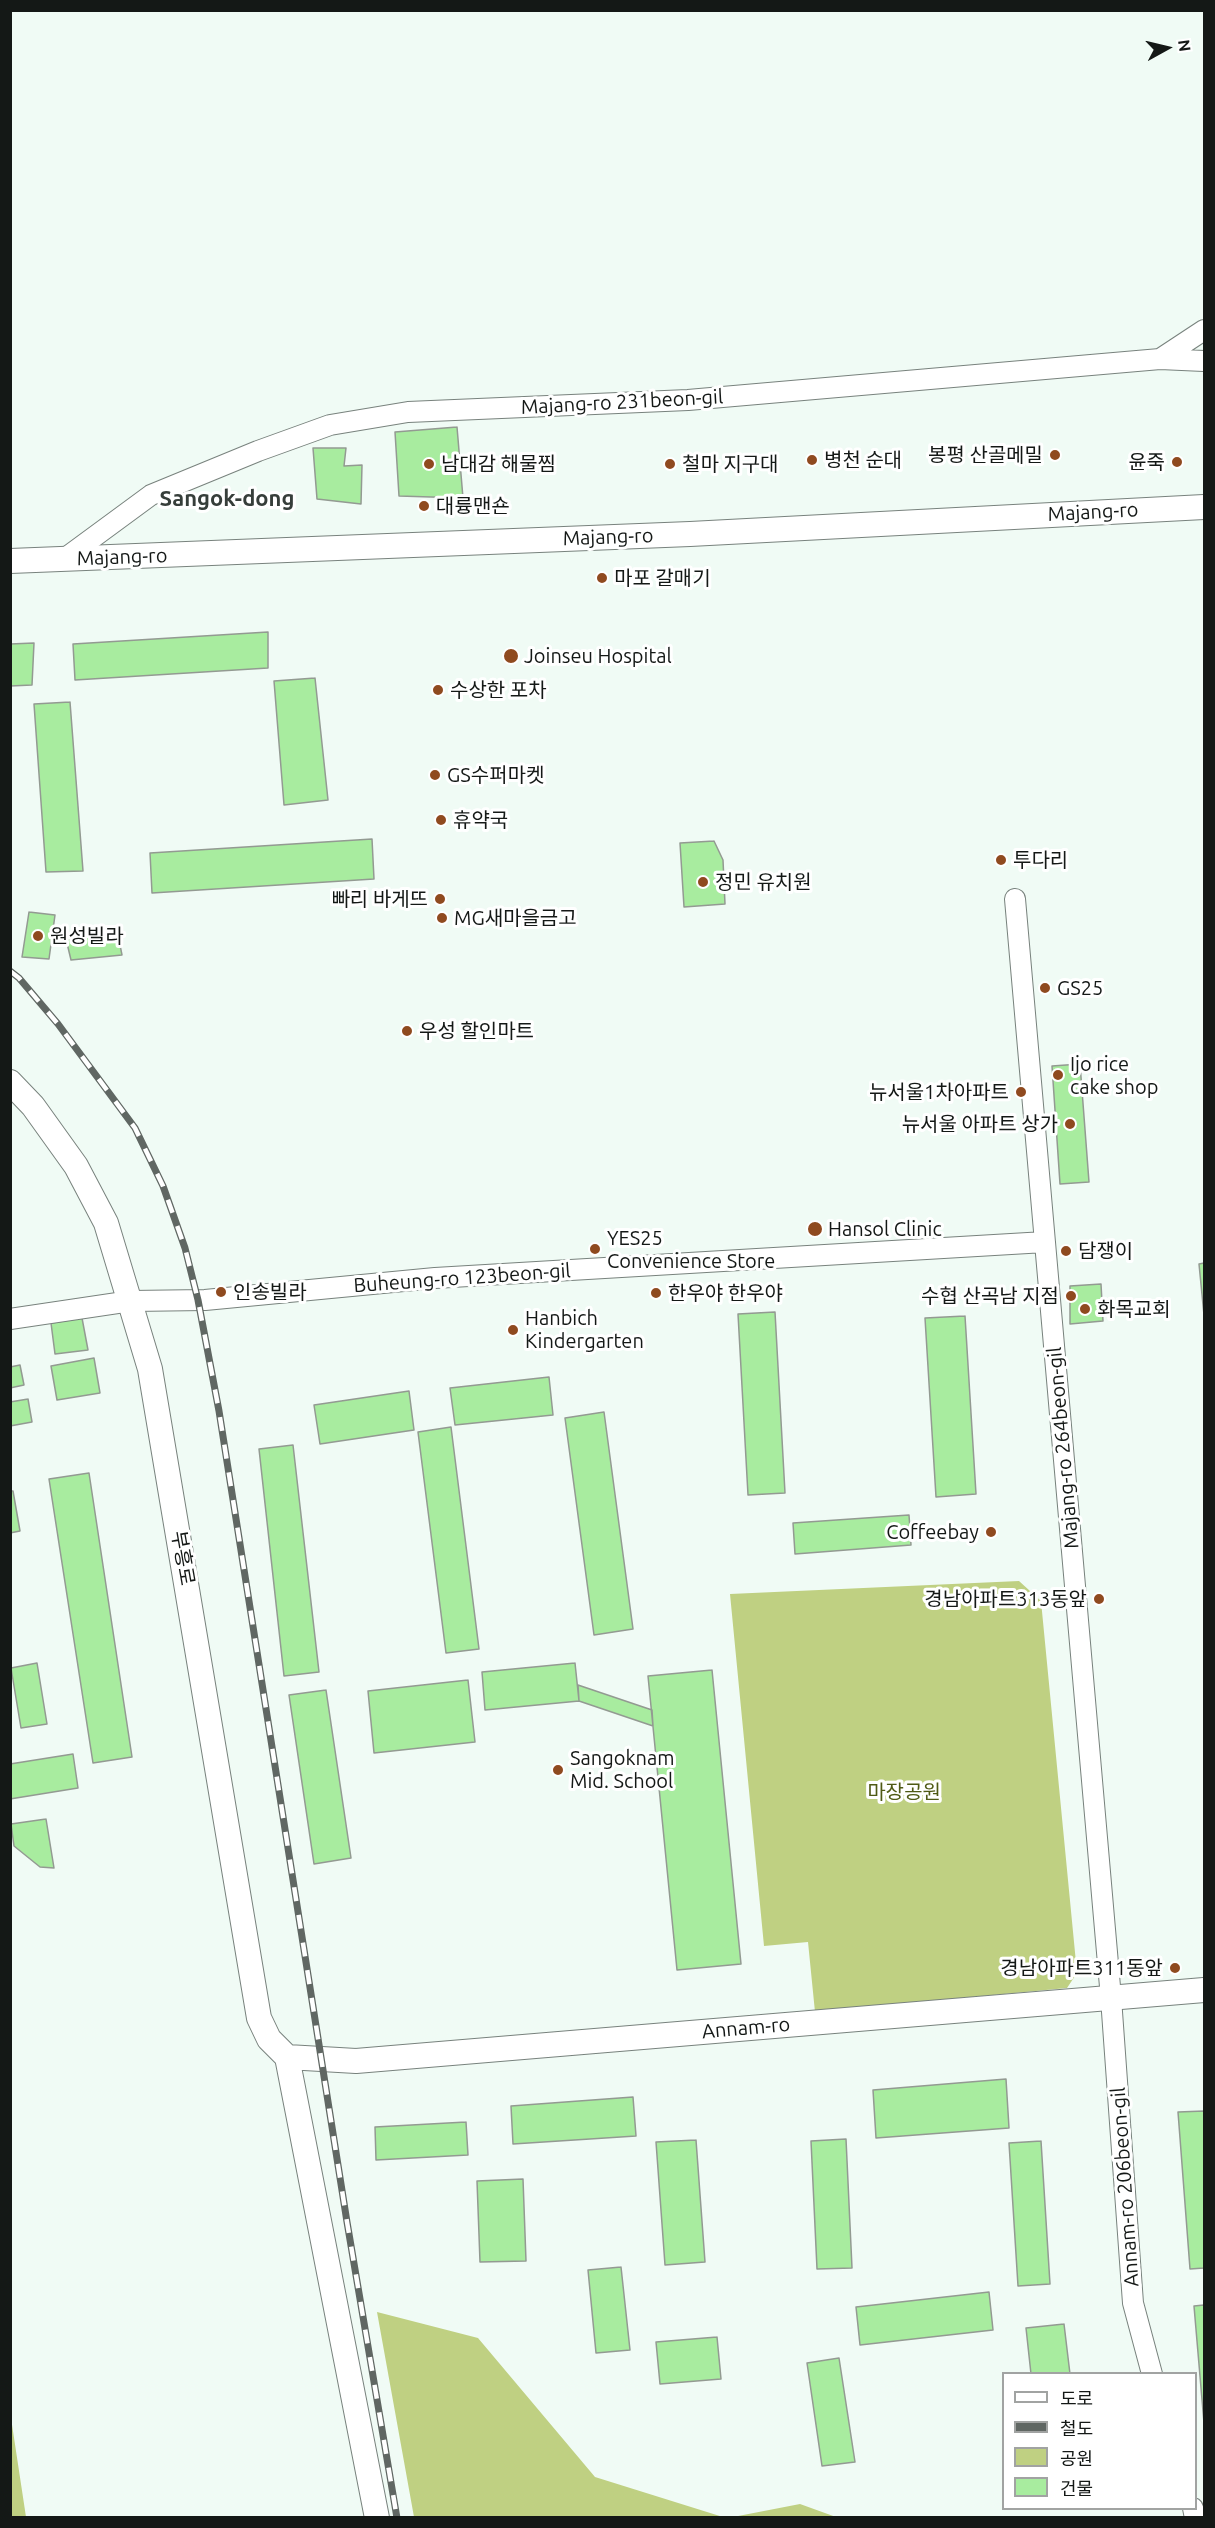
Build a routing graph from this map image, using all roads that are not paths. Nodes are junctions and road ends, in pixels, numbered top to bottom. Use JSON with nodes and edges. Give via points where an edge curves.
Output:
{"nodes":[{"id":1,"x":1204,"y":330,"type":"edge"},
{"id":2,"x":1160,"y":359,"type":"junction"},
{"id":3,"x":1204,"y":361,"type":"edge"},
{"id":4,"x":1204,"y":507,"type":"edge"},
{"id":5,"x":64,"y":559,"type":"junction"},
{"id":6,"x":10,"y":561,"type":"edge"},
{"id":7,"x":1015,"y":899,"type":"dead end"},
{"id":8,"x":10,"y":1082,"type":"edge"},
{"id":9,"x":1045,"y":1242,"type":"junction"},
{"id":10,"x":131,"y":1301,"type":"junction"},
{"id":11,"x":10,"y":1319,"type":"edge"},
{"id":12,"x":1204,"y":1990,"type":"edge"},
{"id":13,"x":1111,"y":1998,"type":"junction"},
{"id":14,"x":287,"y":2057,"type":"junction"},
{"id":15,"x":1152,"y":2372,"type":"edge"},
{"id":16,"x":377,"y":2517,"type":"edge"}],
"edges":[{"from":1,"to":2,"type":"street","name":"Majang-ro 231beon-gil"},
{"from":2,"to":3,"type":"street"},
{"from":2,"to":5,"type":"street","name":"Majang-ro 231beon-gil","via":[[688,400],[408,412],[330,425],[151,495]]},
{"from":4,"to":5,"type":"main road","name":"Majang-ro","via":[[690,534]]},
{"from":5,"to":6,"type":"main road","name":"Majang-ro"},
{"from":7,"to":9,"type":"street","name":"Majang-ro 264beon-gil"},
{"from":8,"to":10,"type":"main road","name":"부흥로","via":[[33,1106],[76,1166],[106,1223]]},
{"from":9,"to":10,"type":"street","name":"Buheung-ro 123beon-gil","via":[[435,1278],[205,1300]]},
{"from":9,"to":13,"type":"street","name":"Majang-ro 264beon-gil"},
{"from":10,"to":11,"type":"street","name":"Buheung-ro 123beon-gil"},
{"from":10,"to":14,"type":"main road","name":"부흥로","via":[[154,1389],[259,2018],[269,2039]]},
{"from":12,"to":13,"type":"main road","name":"Annam-ro"},
{"from":13,"to":14,"type":"main road","name":"Annam-ro","via":[[356,2061]]},
{"from":13,"to":15,"type":"street","name":"Annam-ro 206beon-gil","via":[[1133,2303]]},
{"from":14,"to":16,"type":"main road"}]}
